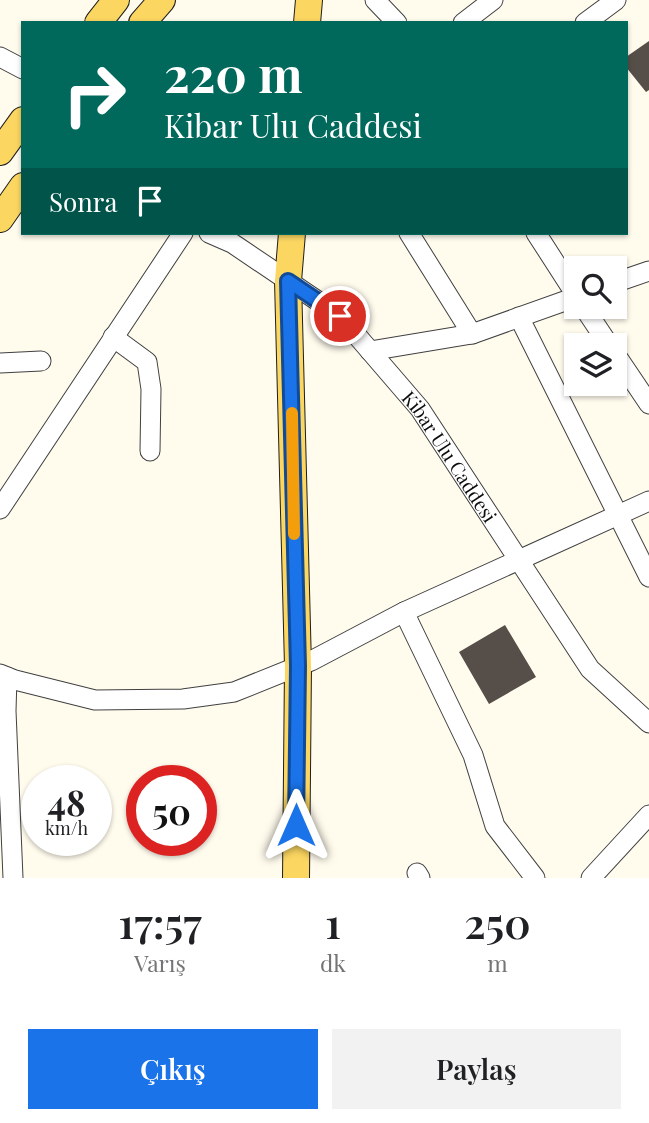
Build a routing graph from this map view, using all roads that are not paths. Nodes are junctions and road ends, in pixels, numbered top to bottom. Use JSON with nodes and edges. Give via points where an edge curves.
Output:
{"nodes":[{"id":1,"x":116,"y":0,"type":"edge"},
{"id":2,"x":162,"y":0,"type":"edge"},
{"id":3,"x":309,"y":0,"type":"edge"},
{"id":4,"x":375,"y":0,"type":"edge"},
{"id":5,"x":493,"y":0,"type":"edge"},
{"id":6,"x":616,"y":0,"type":"edge"},
{"id":7,"x":100,"y":21,"type":"edge"},
{"id":8,"x":144,"y":21,"type":"edge"},
{"id":9,"x":307,"y":21,"type":"edge"},
{"id":10,"x":395,"y":21,"type":"edge"},
{"id":11,"x":466,"y":21,"type":"edge"},
{"id":12,"x":588,"y":21,"type":"edge"},
{"id":13,"x":0,"y":57,"type":"edge"},
{"id":14,"x":21,"y":68,"type":"edge"},
{"id":15,"x":21,"y":123,"type":"edge"},
{"id":16,"x":0,"y":152,"type":"edge"},
{"id":17,"x":21,"y":189,"type":"edge"},
{"id":18,"x":0,"y":219,"type":"edge"},
{"id":19,"x":182,"y":235,"type":"edge"},
{"id":20,"x":214,"y":235,"type":"edge"},
{"id":21,"x":410,"y":235,"type":"edge"},
{"id":22,"x":537,"y":235,"type":"edge"},
{"id":23,"x":288,"y":238,"type":"edge"},
{"id":24,"x":649,"y":271,"type":"edge"},
{"id":25,"x":564,"y":277,"type":"edge"},
{"id":26,"x":627,"y":279,"type":"edge"},
{"id":27,"x":288,"y":281,"type":"junction"},
{"id":28,"x":564,"y":300,"type":"edge"},
{"id":29,"x":519,"y":317,"type":"junction"},
{"id":30,"x":472,"y":334,"type":"junction"},
{"id":31,"x":113,"y":337,"type":"junction"},
{"id":32,"x":370,"y":351,"type":"junction"},
{"id":33,"x":41,"y":362,"type":"dead end"},
{"id":34,"x":0,"y":363,"type":"edge"},
{"id":35,"x":627,"y":371,"type":"edge"},
{"id":36,"x":649,"y":404,"type":"edge"},
{"id":37,"x":150,"y":451,"type":"dead end"},
{"id":38,"x":649,"y":501,"type":"edge"},
{"id":39,"x":0,"y":509,"type":"edge"},
{"id":40,"x":618,"y":514,"type":"junction"},
{"id":41,"x":520,"y":558,"type":"junction"},
{"id":42,"x":649,"y":577,"type":"edge"},
{"id":43,"x":404,"y":612,"type":"junction"},
{"id":44,"x":298,"y":666,"type":"junction"},
{"id":45,"x":2,"y":678,"type":"edge"},
{"id":46,"x":649,"y":723,"type":"edge"},
{"id":47,"x":649,"y":815,"type":"edge"},
{"id":48,"x":13,"y":878,"type":"edge"},
{"id":49,"x":296,"y":878,"type":"edge"},
{"id":50,"x":535,"y":878,"type":"edge"},
{"id":51,"x":591,"y":878,"type":"edge"}],
"edges":[{"from":1,"to":7,"type":"main road"},
{"from":2,"to":8,"type":"main road"},
{"from":3,"to":9,"type":"main road"},
{"from":4,"to":10,"type":"street"},
{"from":5,"to":11,"type":"street"},
{"from":6,"to":12,"type":"street"},
{"from":13,"to":14,"type":"street"},
{"from":15,"to":16,"type":"main road"},
{"from":17,"to":18,"type":"main road"},
{"from":19,"to":31,"type":"street"},
{"from":20,"to":27,"type":"street","name":"Kibar Ulu Caddesi"},
{"from":21,"to":30,"type":"street"},
{"from":22,"to":25,"type":"street"},
{"from":23,"to":27,"type":"main road"},
{"from":24,"to":26,"type":"street"},
{"from":27,"to":32,"type":"street","name":"Kibar Ulu Caddesi","via":[[340,316]]},
{"from":27,"to":44,"type":"main road"},
{"from":28,"to":29,"type":"street"},
{"from":29,"to":30,"type":"street"},
{"from":29,"to":40,"type":"street"},
{"from":30,"to":32,"type":"street"},
{"from":31,"to":37,"type":"street","via":[[147,362]]},
{"from":31,"to":39,"type":"street"},
{"from":32,"to":41,"type":"street","name":"Kibar Ulu Caddesi","via":[[420,409]]},
{"from":33,"to":34,"type":"street"},
{"from":35,"to":36,"type":"street"},
{"from":38,"to":40,"type":"street"},
{"from":40,"to":41,"type":"street"},
{"from":40,"to":42,"type":"street"},
{"from":41,"to":43,"type":"street"},
{"from":41,"to":46,"type":"street","name":"Kibar Ulu Caddesi","via":[[590,668]]},
{"from":43,"to":44,"type":"street"},
{"from":43,"to":50,"type":"street","via":[[473,755],[495,826]]},
{"from":44,"to":45,"type":"street","via":[[234,692],[183,699],[95,700]]},
{"from":44,"to":49,"type":"main road"},
{"from":45,"to":48,"type":"street"},
{"from":47,"to":51,"type":"street"}]}
